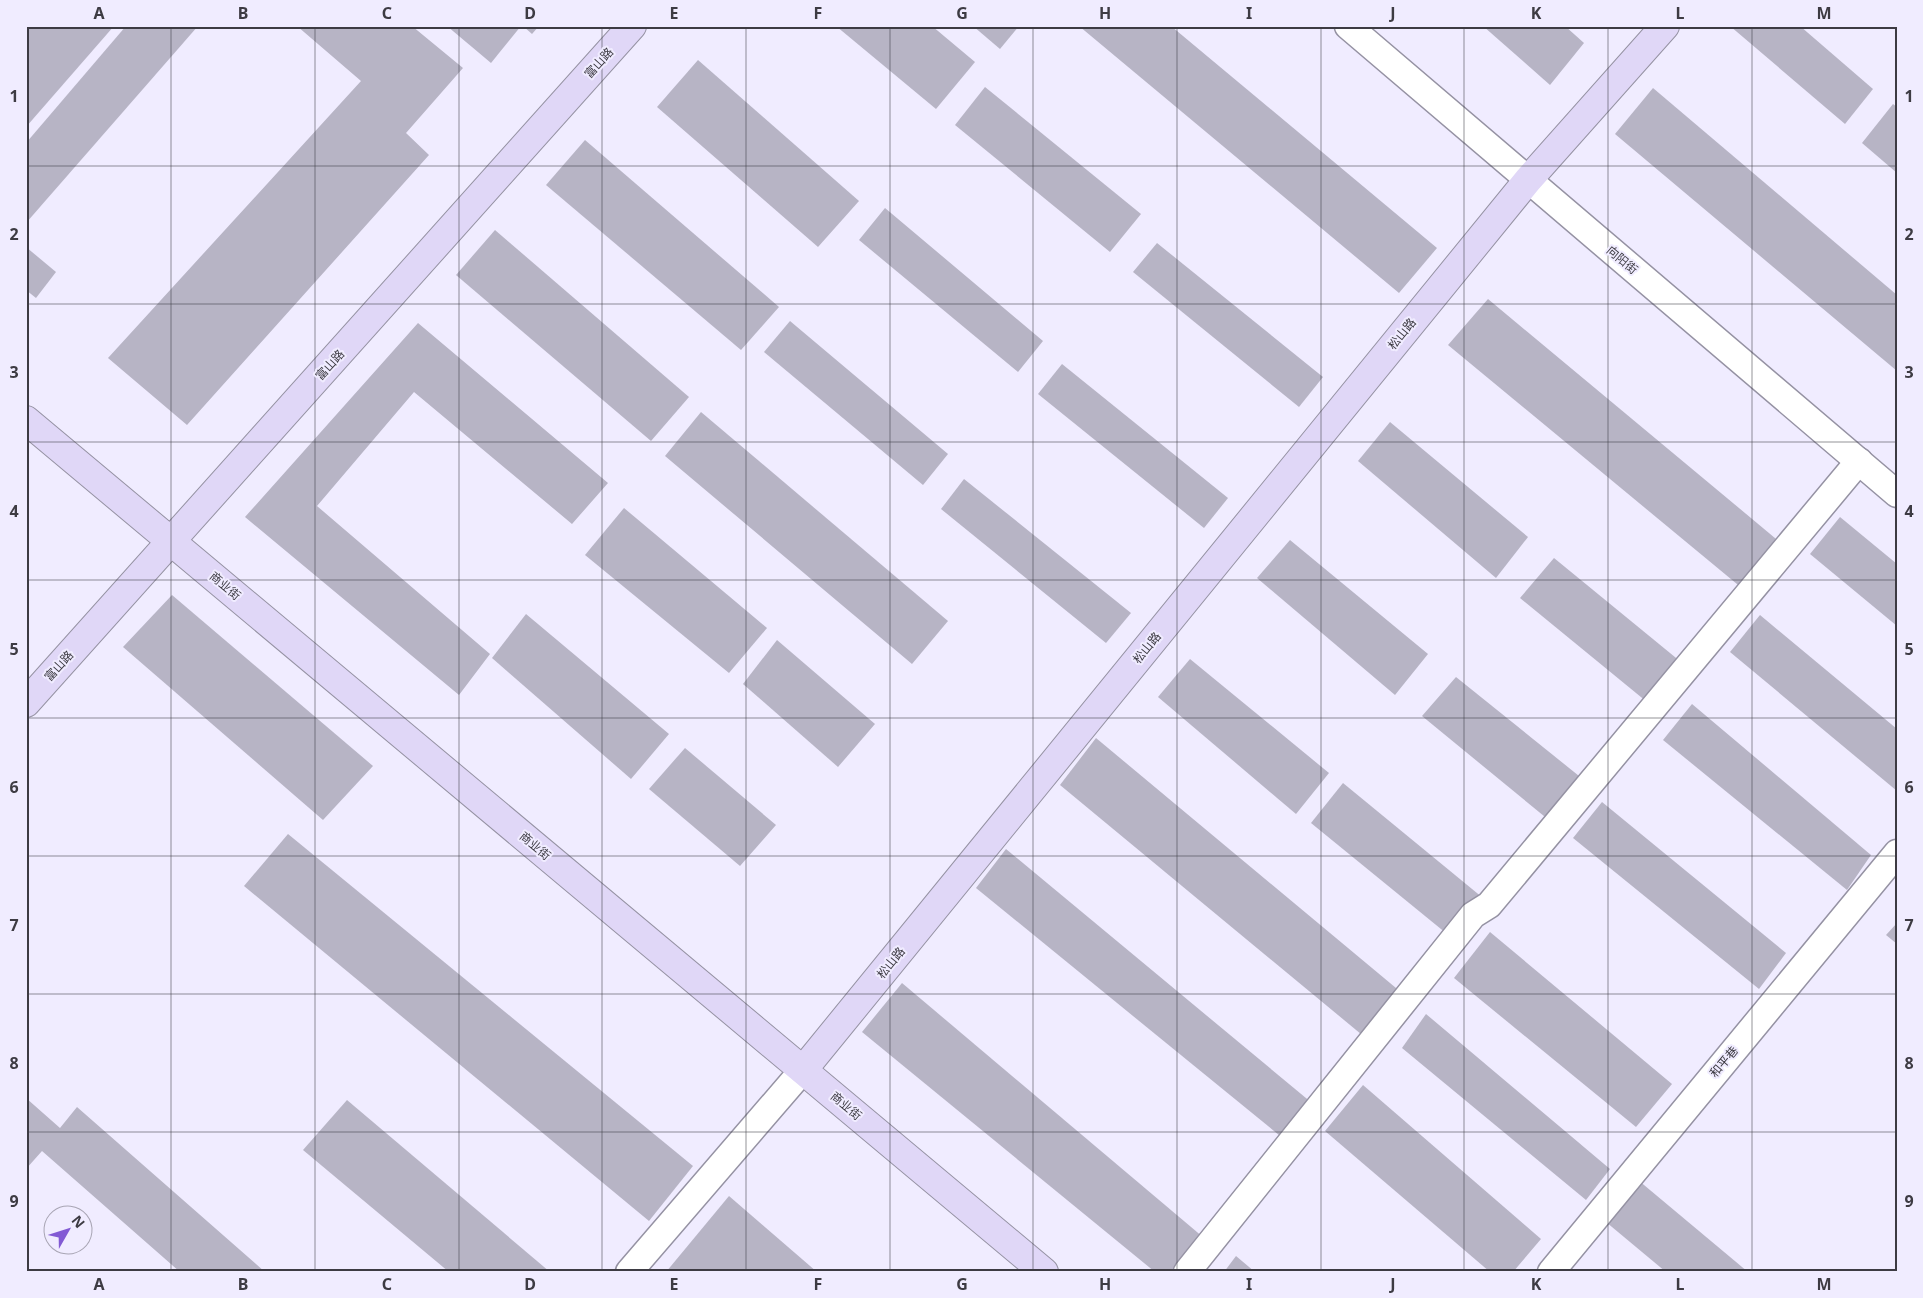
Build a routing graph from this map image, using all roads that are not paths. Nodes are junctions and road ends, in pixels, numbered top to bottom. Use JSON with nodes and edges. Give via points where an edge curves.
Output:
{"nodes":[{"id":1,"x":632,"y":26,"type":"edge"},
{"id":2,"x":1348,"y":26,"type":"edge"},
{"id":3,"x":1665,"y":26,"type":"edge"},
{"id":4,"x":1528,"y":180,"type":"junction"},
{"id":5,"x":26,"y":420,"type":"edge"},
{"id":6,"x":1858,"y":461,"type":"junction"},
{"id":7,"x":1897,"y":494,"type":"edge"},
{"id":8,"x":172,"y":542,"type":"junction"},
{"id":9,"x":26,"y":702,"type":"edge"},
{"id":10,"x":1897,"y":853,"type":"edge"},
{"id":11,"x":803,"y":1070,"type":"junction"},
{"id":12,"x":630,"y":1272,"type":"edge"},
{"id":13,"x":1044,"y":1272,"type":"edge"},
{"id":14,"x":1187,"y":1272,"type":"edge"},
{"id":15,"x":1551,"y":1272,"type":"edge"}],
"edges":[{"from":1,"to":8,"type":"street","name":"富山路"},
{"from":2,"to":4,"type":"street","name":"向阳街"},
{"from":3,"to":4,"type":"street","name":"松山路"},
{"from":4,"to":6,"type":"street","name":"向阳街"},
{"from":4,"to":11,"type":"street","name":"松山路"},
{"from":5,"to":8,"type":"street","name":"商业街"},
{"from":6,"to":7,"type":"street","name":"向阳街"},
{"from":6,"to":14,"type":"street","via":[[1489,905],[1473,915]]},
{"from":8,"to":9,"type":"street","name":"富山路"},
{"from":8,"to":11,"type":"street","name":"商业街"},
{"from":10,"to":15,"type":"street","name":"和平巷"},
{"from":11,"to":12,"type":"street","name":"松山路"},
{"from":11,"to":13,"type":"street","name":"商业街"}]}
